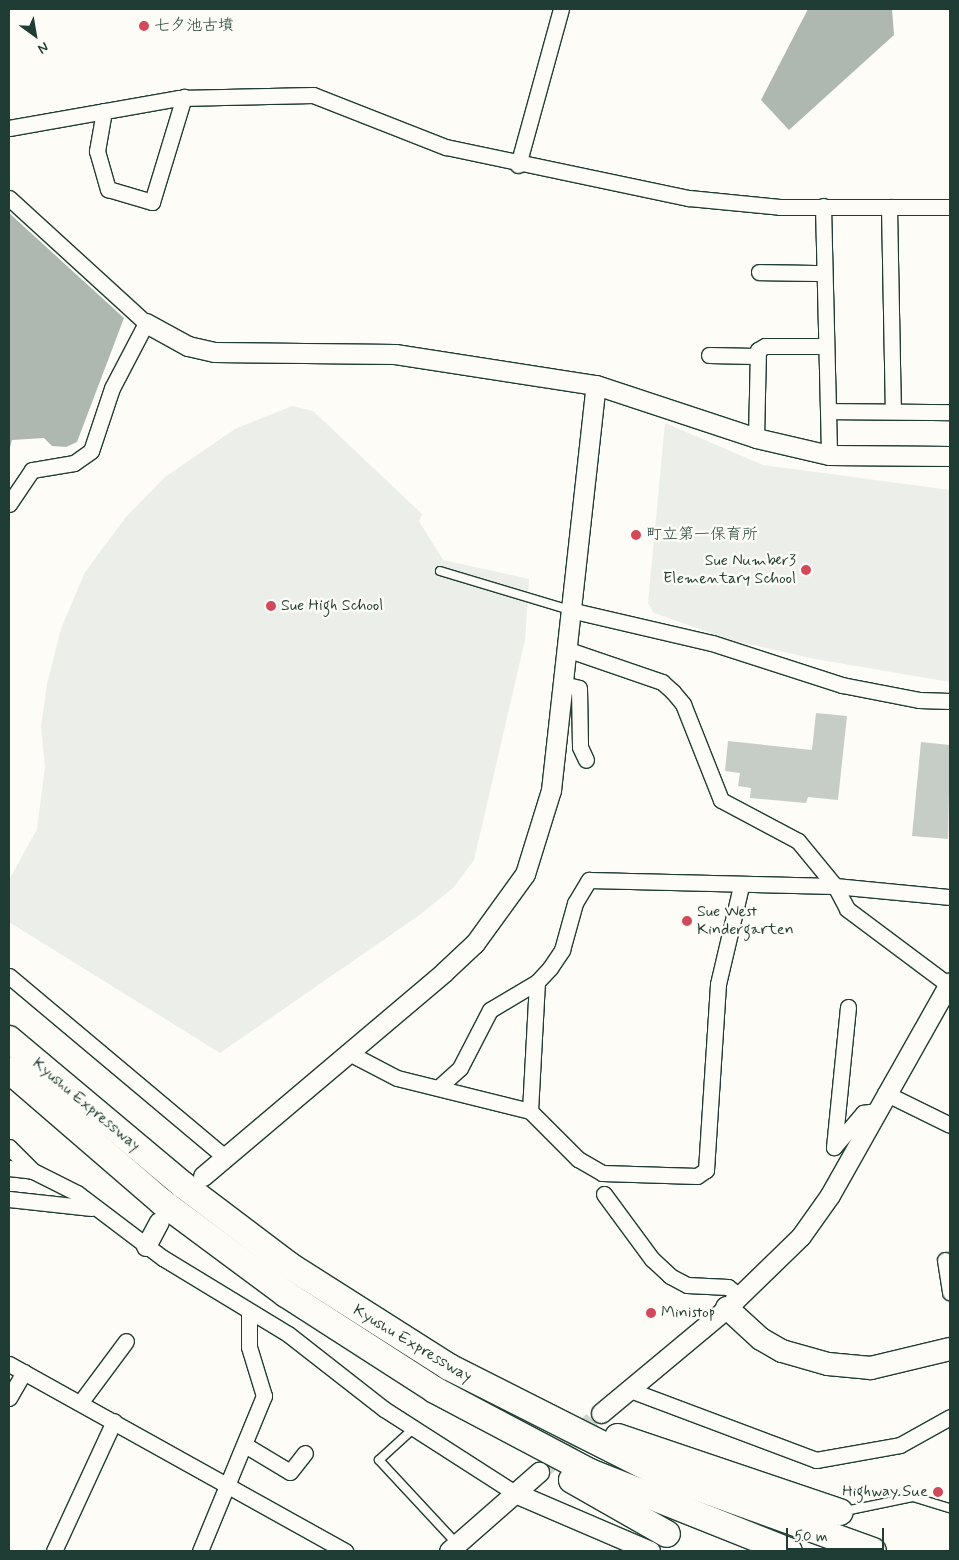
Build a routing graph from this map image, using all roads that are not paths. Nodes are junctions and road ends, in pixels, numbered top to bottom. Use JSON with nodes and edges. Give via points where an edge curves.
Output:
{"nodes":[{"id":1,"x":561,"y":9,"type":"edge"},
{"id":2,"x":184,"y":97,"type":"junction"},
{"id":3,"x":104,"y":111,"type":"junction"},
{"id":4,"x":9,"y":128,"type":"edge"},
{"id":5,"x":518,"y":165,"type":"junction"},
{"id":6,"x":9,"y":198,"type":"edge"},
{"id":7,"x":823,"y":206,"type":"junction"},
{"id":8,"x":889,"y":207,"type":"junction"},
{"id":9,"x":950,"y":207,"type":"edge"},
{"id":10,"x":759,"y":272,"type":"dead end"},
{"id":11,"x":824,"y":273,"type":"junction"},
{"id":12,"x":146,"y":323,"type":"junction"},
{"id":13,"x":826,"y":346,"type":"junction"},
{"id":14,"x":709,"y":355,"type":"dead end"},
{"id":15,"x":755,"y":356,"type":"junction"},
{"id":16,"x":596,"y":385,"type":"junction"},
{"id":17,"x":828,"y":411,"type":"junction"},
{"id":18,"x":893,"y":411,"type":"junction"},
{"id":19,"x":950,"y":412,"type":"edge"},
{"id":20,"x":756,"y":438,"type":"junction"},
{"id":21,"x":829,"y":455,"type":"junction"},
{"id":22,"x":950,"y":456,"type":"edge"},
{"id":23,"x":9,"y":504,"type":"edge"},
{"id":24,"x":440,"y":571,"type":"dead end"},
{"id":25,"x":570,"y":610,"type":"junction"},
{"id":26,"x":566,"y":649,"type":"junction"},
{"id":27,"x":563,"y":684,"type":"junction"},
{"id":28,"x":950,"y":701,"type":"edge"},
{"id":29,"x":586,"y":760,"type":"dead end"},
{"id":30,"x":741,"y":886,"type":"junction"},
{"id":31,"x":835,"y":886,"type":"junction"},
{"id":32,"x":950,"y":897,"type":"edge"},
{"id":33,"x":9,"y":976,"type":"edge"},
{"id":34,"x":537,"y":982,"type":"junction"},
{"id":35,"x":950,"y":984,"type":"edge"},
{"id":36,"x":848,"y":1007,"type":"dead end"},
{"id":37,"x":9,"y":1038,"type":"edge"},
{"id":38,"x":347,"y":1052,"type":"junction"},
{"id":39,"x":9,"y":1070,"type":"edge"},
{"id":40,"x":439,"y":1087,"type":"junction"},
{"id":41,"x":884,"y":1093,"type":"junction"},
{"id":42,"x":530,"y":1111,"type":"junction"},
{"id":43,"x":876,"y":1111,"type":"junction"},
{"id":44,"x":950,"y":1125,"type":"edge"},
{"id":45,"x":9,"y":1147,"type":"edge"},
{"id":46,"x":225,"y":1157,"type":"junction"},
{"id":47,"x":9,"y":1168,"type":"edge"},
{"id":48,"x":33,"y":1171,"type":"junction"},
{"id":49,"x":204,"y":1176,"type":"dead end"},
{"id":50,"x":604,"y":1194,"type":"dead end"},
{"id":51,"x":9,"y":1199,"type":"edge"},
{"id":52,"x":94,"y":1209,"type":"junction"},
{"id":53,"x":159,"y":1222,"type":"dead end"},
{"id":54,"x":146,"y":1246,"type":"junction"},
{"id":55,"x":946,"y":1260,"type":"dead end"},
{"id":56,"x":950,"y":1293,"type":"edge"},
{"id":57,"x":342,"y":1301,"type":"junction"},
{"id":58,"x":733,"y":1302,"type":"junction"},
{"id":59,"x":249,"y":1315,"type":"junction"},
{"id":60,"x":126,"y":1341,"type":"dead end"},
{"id":61,"x":361,"y":1344,"type":"junction"},
{"id":62,"x":950,"y":1349,"type":"edge"},
{"id":63,"x":9,"y":1364,"type":"edge"},
{"id":64,"x":24,"y":1372,"type":"junction"},
{"id":65,"x":630,"y":1390,"type":"junction"},
{"id":66,"x":9,"y":1398,"type":"edge"},
{"id":67,"x":80,"y":1403,"type":"junction"},
{"id":68,"x":601,"y":1413,"type":"tunnel mouth"},
{"id":69,"x":950,"y":1417,"type":"edge"},
{"id":70,"x":114,"y":1421,"type":"junction"},
{"id":71,"x":413,"y":1429,"type":"junction"},
{"id":72,"x":245,"y":1445,"type":"junction"},
{"id":73,"x":305,"y":1453,"type":"dead end"},
{"id":74,"x":539,"y":1472,"type":"tunnel mouth"},
{"id":75,"x":229,"y":1483,"type":"junction"},
{"id":76,"x":514,"y":1493,"type":"junction"},
{"id":77,"x":950,"y":1508,"type":"edge"},
{"id":78,"x":840,"y":1512,"type":"joint"},
{"id":79,"x":659,"y":1542,"type":"edge"},
{"id":80,"x":453,"y":1548,"type":"edge"},
{"id":81,"x":54,"y":1551,"type":"edge"},
{"id":82,"x":200,"y":1551,"type":"edge"},
{"id":83,"x":345,"y":1551,"type":"edge"},
{"id":84,"x":789,"y":1551,"type":"edge"},
{"id":85,"x":873,"y":1551,"type":"edge"}],
"edges":[{"from":1,"to":5,"type":"street"},
{"from":2,"to":3,"type":"street"},
{"from":2,"to":3,"type":"street","via":[[152,202],[108,189],[97,151]]},
{"from":2,"to":5,"type":"street","via":[[313,95],[446,147]]},
{"from":3,"to":4,"type":"street"},
{"from":5,"to":7,"type":"street","via":[[689,198],[780,207]]},
{"from":6,"to":12,"type":"street"},
{"from":7,"to":8,"type":"street"},
{"from":7,"to":11,"type":"street"},
{"from":8,"to":9,"type":"street"},
{"from":8,"to":18,"type":"street"},
{"from":10,"to":11,"type":"street"},
{"from":11,"to":13,"type":"street"},
{"from":12,"to":16,"type":"street","via":[[188,346],[214,352],[395,354]]},
{"from":12,"to":23,"type":"street","via":[[112,388],[91,451],[74,463],[32,470]]},
{"from":13,"to":15,"type":"street","via":[[765,346]]},
{"from":13,"to":17,"type":"street"},
{"from":14,"to":15,"type":"street"},
{"from":15,"to":20,"type":"street"},
{"from":16,"to":20,"type":"street"},
{"from":16,"to":25,"type":"street"},
{"from":17,"to":18,"type":"street"},
{"from":17,"to":21,"type":"street"},
{"from":18,"to":19,"type":"street"},
{"from":20,"to":21,"type":"street"},
{"from":21,"to":22,"type":"street"},
{"from":24,"to":25,"type":"lane"},
{"from":25,"to":26,"type":"street"},
{"from":25,"to":28,"type":"street","via":[[712,643],[842,684],[919,700]]},
{"from":26,"to":27,"type":"street"},
{"from":26,"to":31,"type":"street","via":[[653,679],[673,692],[683,704],[721,800],[798,841]]},
{"from":27,"to":29,"type":"street","via":[[579,688],[580,747]]},
{"from":27,"to":38,"type":"street","via":[[551,790],[525,874],[475,943]]},
{"from":30,"to":31,"type":"street"},
{"from":30,"to":34,"type":"street","via":[[589,880],[575,902],[562,950]]},
{"from":30,"to":42,"type":"street","via":[[718,984],[706,1170],[697,1176],[602,1172],[578,1159]]},
{"from":31,"to":32,"type":"street"},
{"from":31,"to":35,"type":"street","via":[[848,909]]},
{"from":33,"to":46,"type":"street"},
{"from":34,"to":40,"type":"street","via":[[490,1010],[460,1068]]},
{"from":34,"to":42,"type":"street"},
{"from":35,"to":41,"type":"street"},
{"from":36,"to":43,"type":"street","via":[[834,1147],[863,1113]]},
{"from":37,"to":57,"type":"highway","name":"Kyushu Expressway","via":[[183,1185]]},
{"from":38,"to":40,"type":"street","via":[[397,1078]]},
{"from":38,"to":46,"type":"street"},
{"from":39,"to":61,"type":"highway","name":"Kyushu Expressway","via":[[162,1202]]},
{"from":40,"to":42,"type":"street"},
{"from":41,"to":43,"type":"street"},
{"from":41,"to":44,"type":"street"},
{"from":43,"to":58,"type":"street","via":[[830,1195],[801,1236]]},
{"from":45,"to":48,"type":"street"},
{"from":46,"to":49,"type":"street"},
{"from":47,"to":48,"type":"street"},
{"from":48,"to":52,"type":"street","via":[[77,1193]]},
{"from":50,"to":58,"type":"street","via":[[670,1276],[687,1285],[728,1287]]},
{"from":51,"to":52,"type":"street"},
{"from":52,"to":54,"type":"street"},
{"from":53,"to":54,"type":"street"},
{"from":54,"to":59,"type":"street"},
{"from":55,"to":56,"type":"street"},
{"from":57,"to":78,"type":"highway","via":[[487,1381],[615,1436]]},
{"from":57,"to":85,"type":"highway","name":"Kyushu Expressway","via":[[449,1367],[605,1449],[718,1498]]},
{"from":58,"to":62,"type":"main road","via":[[775,1347],[828,1364],[871,1368]]},
{"from":58,"to":65,"type":"street"},
{"from":59,"to":71,"type":"street","via":[[288,1334]]},
{"from":59,"to":72,"type":"street","via":[[249,1346],[264,1396]]},
{"from":60,"to":67,"type":"street"},
{"from":61,"to":79,"type":"highway","via":[[469,1422]]},
{"from":61,"to":84,"type":"highway","name":"Kyushu Expressway","via":[[492,1422],[590,1472]]},
{"from":63,"to":64,"type":"street"},
{"from":64,"to":66,"type":"street"},
{"from":64,"to":67,"type":"street"},
{"from":65,"to":68,"type":"street"},
{"from":65,"to":69,"type":"street","via":[[816,1460],[900,1445]]},
{"from":67,"to":70,"type":"street"},
{"from":70,"to":75,"type":"street"},
{"from":70,"to":81,"type":"street"},
{"from":71,"to":76,"type":"street"},
{"from":71,"to":80,"type":"lane","via":[[379,1460]]},
{"from":72,"to":73,"type":"street","via":[[290,1472]]},
{"from":72,"to":75,"type":"street"},
{"from":74,"to":76,"type":"street"},
{"from":75,"to":82,"type":"street"},
{"from":75,"to":83,"type":"street"},
{"from":76,"to":79,"type":"street"},
{"from":76,"to":80,"type":"street"},
{"from":77,"to":78,"type":"lane","via":[[913,1497]]}]}
